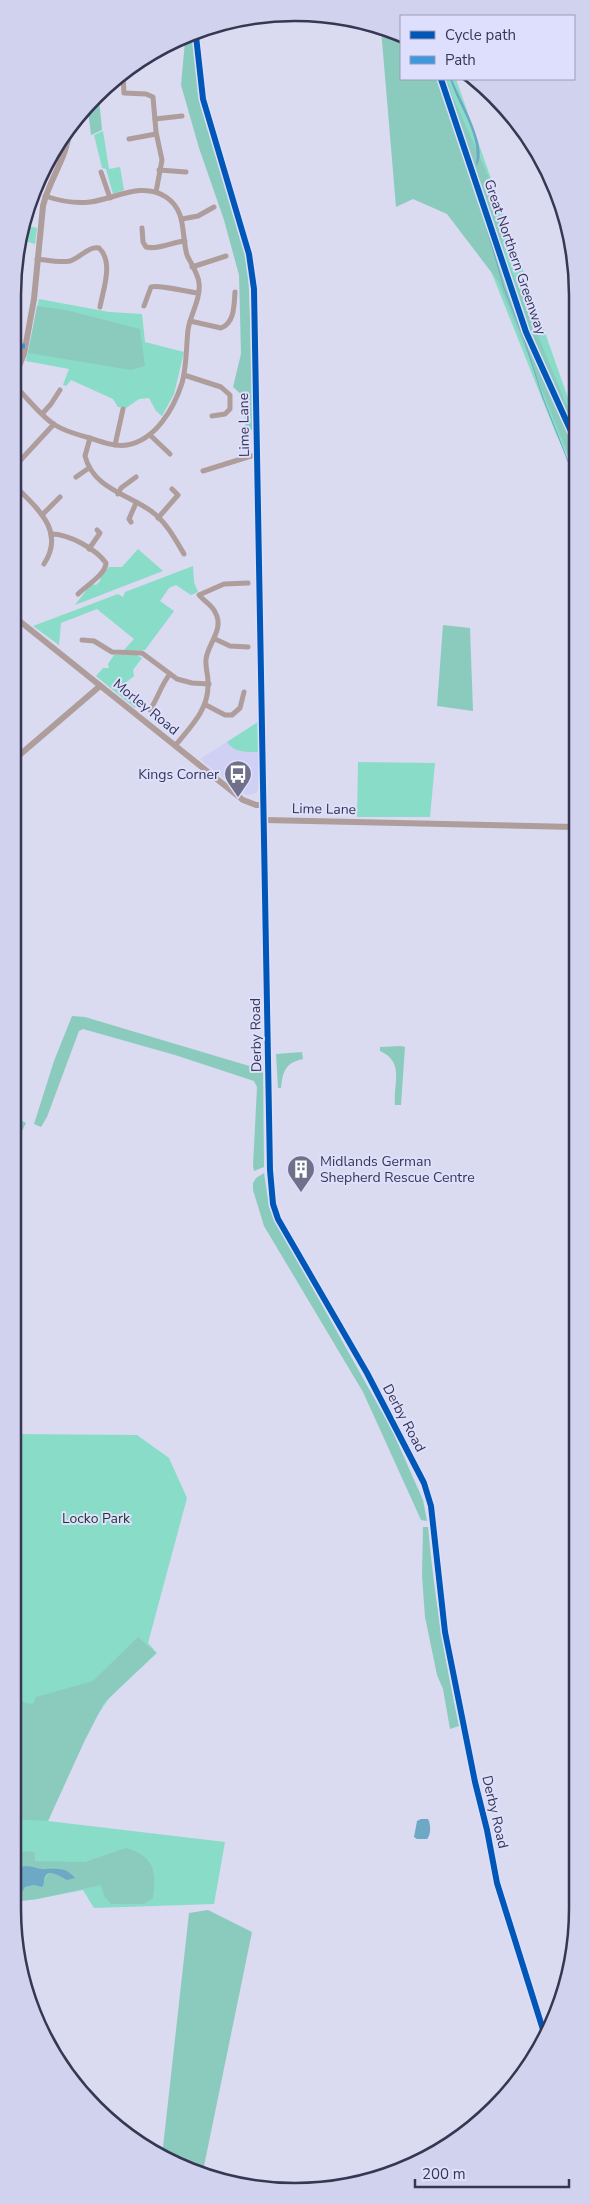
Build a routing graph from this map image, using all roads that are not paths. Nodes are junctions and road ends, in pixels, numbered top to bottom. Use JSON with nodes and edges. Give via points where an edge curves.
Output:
{"nodes":[{"id":1,"x":196,"y":40,"type":"edge"},
{"id":2,"x":123,"y":82,"type":"edge"},
{"id":3,"x":182,"y":116,"type":"dead end"},
{"id":4,"x":155,"y":119,"type":"junction"},
{"id":5,"x":156,"y":134,"type":"junction"},
{"id":6,"x":129,"y":139,"type":"dead end"},
{"id":7,"x":67,"y":142,"type":"edge"},
{"id":8,"x":159,"y":170,"type":"junction"},
{"id":9,"x":101,"y":172,"type":"dead end"},
{"id":10,"x":186,"y":172,"type":"dead end"},
{"id":11,"x":156,"y":192,"type":"junction"},
{"id":12,"x":45,"y":196,"type":"junction"},
{"id":13,"x":110,"y":198,"type":"junction"},
{"id":14,"x":214,"y":207,"type":"dead end"},
{"id":15,"x":182,"y":219,"type":"junction"},
{"id":16,"x":142,"y":228,"type":"dead end"},
{"id":17,"x":185,"y":241,"type":"junction"},
{"id":18,"x":226,"y":256,"type":"dead end"},
{"id":19,"x":37,"y":259,"type":"junction"},
{"id":20,"x":192,"y":267,"type":"junction"},
{"id":21,"x":235,"y":292,"type":"dead end"},
{"id":22,"x":198,"y":293,"type":"junction"},
{"id":23,"x":144,"y":306,"type":"dead end"},
{"id":24,"x":100,"y":307,"type":"dead end"},
{"id":25,"x":190,"y":321,"type":"junction"},
{"id":26,"x":222,"y":328,"type":"junction"},
{"id":27,"x":224,"y":334,"type":"dead end"},
{"id":28,"x":21,"y":346,"type":"edge"},
{"id":29,"x":25,"y":346,"type":"junction"},
{"id":30,"x":21,"y":360,"type":"edge"},
{"id":31,"x":184,"y":375,"type":"junction"},
{"id":32,"x":60,"y":390,"type":"dead end"},
{"id":33,"x":21,"y":392,"type":"edge"},
{"id":34,"x":123,"y":409,"type":"dead end"},
{"id":35,"x":42,"y":414,"type":"junction"},
{"id":36,"x":212,"y":416,"type":"dead end"},
{"id":37,"x":54,"y":424,"type":"junction"},
{"id":38,"x":150,"y":435,"type":"junction"},
{"id":39,"x":90,"y":438,"type":"junction"},
{"id":40,"x":115,"y":445,"type":"junction"},
{"id":41,"x":170,"y":454,"type":"dead end"},
{"id":42,"x":258,"y":456,"type":"junction"},
{"id":43,"x":21,"y":460,"type":"edge"},
{"id":44,"x":89,"y":468,"type":"junction"},
{"id":45,"x":203,"y":471,"type":"dead end"},
{"id":46,"x":76,"y":477,"type":"dead end"},
{"id":47,"x":136,"y":477,"type":"dead end"},
{"id":48,"x":172,"y":489,"type":"dead end"},
{"id":49,"x":21,"y":492,"type":"edge"},
{"id":50,"x":118,"y":494,"type":"junction"},
{"id":51,"x":60,"y":497,"type":"dead end"},
{"id":52,"x":136,"y":503,"type":"junction"},
{"id":53,"x":42,"y":515,"type":"junction"},
{"id":54,"x":158,"y":518,"type":"junction"},
{"id":55,"x":131,"y":522,"type":"dead end"},
{"id":56,"x":97,"y":530,"type":"dead end"},
{"id":57,"x":52,"y":534,"type":"junction"},
{"id":58,"x":90,"y":549,"type":"junction"},
{"id":59,"x":184,"y":554,"type":"dead end"},
{"id":60,"x":44,"y":564,"type":"dead end"},
{"id":61,"x":248,"y":583,"type":"dead end"},
{"id":62,"x":78,"y":594,"type":"dead end"},
{"id":63,"x":21,"y":622,"type":"edge"},
{"id":64,"x":93,"y":633,"type":"dead end"},
{"id":65,"x":215,"y":639,"type":"junction"},
{"id":66,"x":239,"y":639,"type":"dead end"},
{"id":67,"x":82,"y":640,"type":"dead end"},
{"id":68,"x":92,"y":640,"type":"junction"},
{"id":69,"x":239,"y":646,"type":"junction"},
{"id":70,"x":248,"y":646,"type":"dead end"},
{"id":71,"x":170,"y":674,"type":"junction"},
{"id":72,"x":208,"y":684,"type":"junction"},
{"id":73,"x":100,"y":686,"type":"junction"},
{"id":74,"x":244,"y":692,"type":"dead end"},
{"id":75,"x":243,"y":699,"type":"junction"},
{"id":76,"x":250,"y":701,"type":"dead end"},
{"id":77,"x":206,"y":705,"type":"junction"},
{"id":78,"x":150,"y":710,"type":"dead end"},
{"id":79,"x":175,"y":746,"type":"junction"},
{"id":80,"x":21,"y":754,"type":"edge"},
{"id":81,"x":264,"y":805,"type":"junction"},
{"id":82,"x":265,"y":820,"type":"junction"},
{"id":83,"x":569,"y":827,"type":"edge"},
{"id":84,"x":542,"y":2027,"type":"edge"}],
"edges":[{"from":1,"to":42,"type":"street","name":"Lime Lane","via":[[203,99],[251,265]]},
{"from":2,"to":4,"type":"street","via":[[124,93],[152,97]]},
{"from":3,"to":4,"type":"street"},
{"from":4,"to":5,"type":"street"},
{"from":5,"to":6,"type":"street"},
{"from":5,"to":8,"type":"street","via":[[162,160]]},
{"from":7,"to":12,"type":"street"},
{"from":8,"to":10,"type":"street"},
{"from":8,"to":11,"type":"street"},
{"from":9,"to":13,"type":"street"},
{"from":11,"to":13,"type":"street","via":[[140,190]]},
{"from":11,"to":15,"type":"street","via":[[174,204]]},
{"from":12,"to":13,"type":"street","via":[[75,203]]},
{"from":12,"to":19,"type":"street"},
{"from":14,"to":15,"type":"street","via":[[198,216]]},
{"from":15,"to":17,"type":"street"},
{"from":16,"to":17,"type":"street","via":[[146,247],[156,248]]},
{"from":17,"to":20,"type":"street"},
{"from":18,"to":20,"type":"street"},
{"from":19,"to":24,"type":"street","via":[[68,261],[91,248],[99,248],[104,253],[107,272]]},
{"from":19,"to":29,"type":"street"},
{"from":20,"to":22,"type":"street","via":[[198,279]]},
{"from":21,"to":26,"type":"street","via":[[230,322]]},
{"from":22,"to":23,"type":"street","via":[[156,285],[151,287]]},
{"from":22,"to":25,"type":"street"},
{"from":25,"to":26,"type":"street"},
{"from":25,"to":31,"type":"street"},
{"from":26,"to":27,"type":"street"},
{"from":28,"to":29,"type":"street"},
{"from":29,"to":30,"type":"street"},
{"from":31,"to":36,"type":"street","via":[[221,387],[230,395],[230,409],[225,414]]},
{"from":31,"to":38,"type":"street","via":[[174,403]]},
{"from":32,"to":35,"type":"street"},
{"from":33,"to":35,"type":"street"},
{"from":34,"to":40,"type":"street"},
{"from":35,"to":37,"type":"street"},
{"from":37,"to":39,"type":"street"},
{"from":37,"to":43,"type":"street"},
{"from":38,"to":40,"type":"street","via":[[128,445]]},
{"from":38,"to":41,"type":"street"},
{"from":39,"to":40,"type":"street"},
{"from":39,"to":44,"type":"street","via":[[85,453]]},
{"from":42,"to":45,"type":"street"},
{"from":42,"to":81,"type":"street","name":"Lime Lane"},
{"from":44,"to":46,"type":"street"},
{"from":44,"to":50,"type":"street"},
{"from":47,"to":50,"type":"street"},
{"from":48,"to":54,"type":"street","via":[[178,495]]},
{"from":49,"to":53,"type":"street"},
{"from":50,"to":52,"type":"street"},
{"from":51,"to":53,"type":"street"},
{"from":52,"to":54,"type":"street"},
{"from":52,"to":55,"type":"street","via":[[129,519]]},
{"from":53,"to":57,"type":"street"},
{"from":54,"to":59,"type":"street"},
{"from":56,"to":58,"type":"street","via":[[100,533]]},
{"from":57,"to":58,"type":"street"},
{"from":57,"to":60,"type":"street"},
{"from":58,"to":62,"type":"street","via":[[103,558],[106,567]]},
{"from":61,"to":65,"type":"street","via":[[237,580],[200,595],[216,612],[218,627]]},
{"from":63,"to":73,"type":"street","name":"Morley Road"},
{"from":64,"to":68,"type":"street"},
{"from":65,"to":69,"type":"street","via":[[229,646]]},
{"from":65,"to":72,"type":"street","via":[[206,660]]},
{"from":66,"to":69,"type":"street"},
{"from":67,"to":68,"type":"street"},
{"from":68,"to":71,"type":"street","via":[[112,652],[146,655]]},
{"from":69,"to":70,"type":"street"},
{"from":71,"to":72,"type":"street","via":[[185,682]]},
{"from":71,"to":78,"type":"street"},
{"from":72,"to":77,"type":"street"},
{"from":73,"to":79,"type":"street","name":"Morley Road"},
{"from":73,"to":80,"type":"street"},
{"from":74,"to":75,"type":"street"},
{"from":75,"to":76,"type":"street"},
{"from":75,"to":77,"type":"street","via":[[238,711],[232,715],[225,715]]},
{"from":77,"to":79,"type":"street"},
{"from":79,"to":81,"type":"street","name":"Morley Road","via":[[243,800]]},
{"from":81,"to":82,"type":"street","name":"Lime Lane"},
{"from":82,"to":83,"type":"street","name":"Lime Lane"},
{"from":82,"to":84,"type":"street","name":"Derby Road","via":[[273,1204],[286,1234],[367,1373],[424,1483],[431,1506],[445,1632],[475,1782],[488,1830],[496,1883]]}]}
